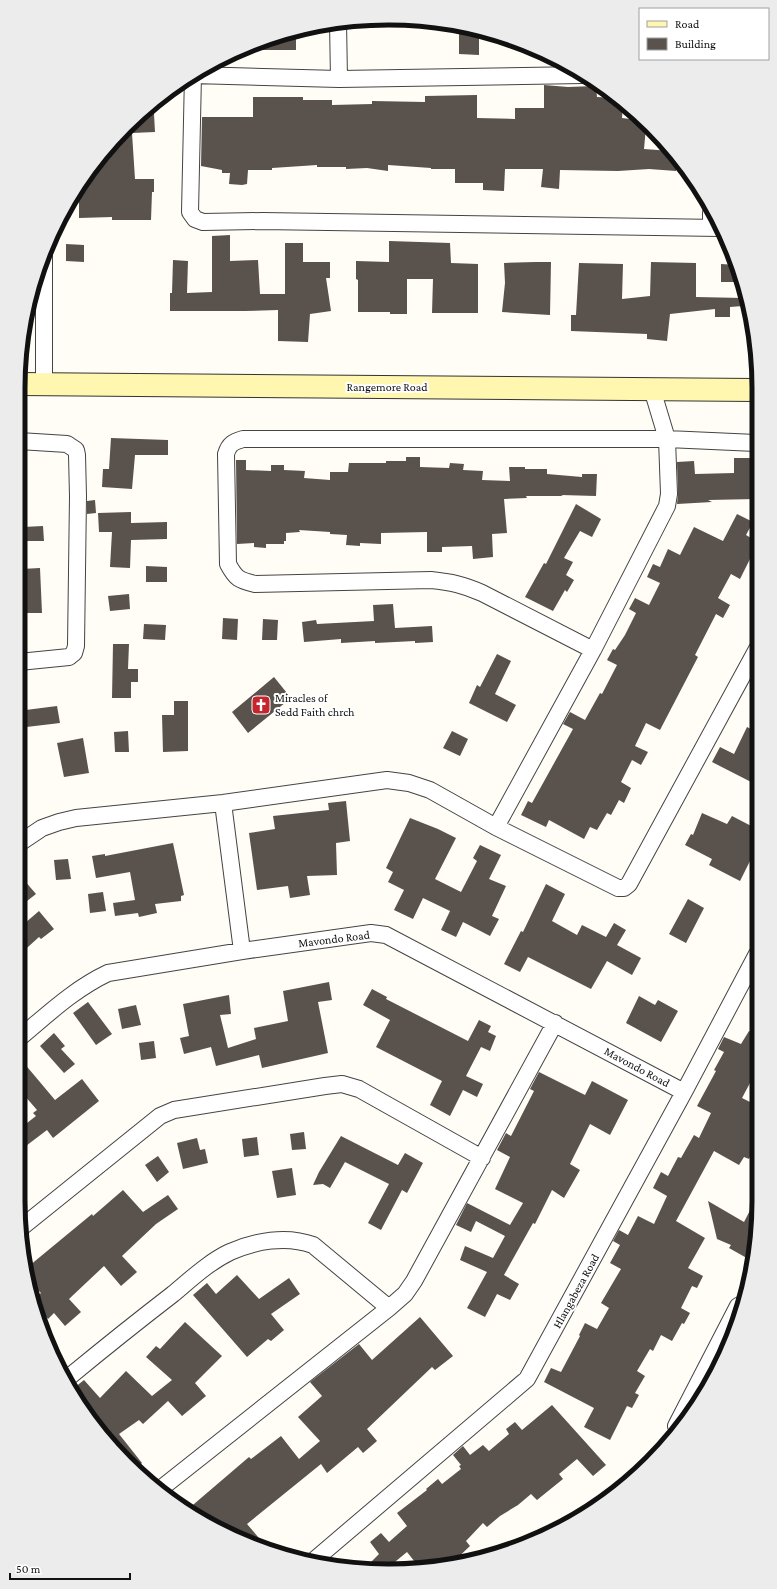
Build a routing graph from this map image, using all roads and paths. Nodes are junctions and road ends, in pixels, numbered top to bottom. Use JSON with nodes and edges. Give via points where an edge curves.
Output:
{"nodes":[{"id":1,"x":338,"y":29,"type":"edge"},
{"id":2,"x":205,"y":75,"type":"edge"},
{"id":3,"x":572,"y":75,"type":"edge"},
{"id":4,"x":339,"y":79,"type":"junction"},
{"id":5,"x":193,"y":82,"type":"edge"},
{"id":6,"x":712,"y":223,"type":"edge"},
{"id":7,"x":44,"y":272,"type":"edge"},
{"id":8,"x":25,"y":384,"type":"edge"},
{"id":9,"x":44,"y":384,"type":"junction"},
{"id":10,"x":652,"y":389,"type":"junction"},
{"id":11,"x":752,"y":390,"type":"edge"},
{"id":12,"x":667,"y":439,"type":"junction"},
{"id":13,"x":25,"y":441,"type":"edge"},
{"id":14,"x":752,"y":443,"type":"edge"},
{"id":15,"x":593,"y":650,"type":"junction"},
{"id":16,"x":25,"y":661,"type":"edge"},
{"id":17,"x":751,"y":674,"type":"edge"},
{"id":18,"x":223,"y":803,"type":"junction"},
{"id":19,"x":496,"y":827,"type":"junction"},
{"id":20,"x":25,"y":839,"type":"edge"},
{"id":21,"x":242,"y":951,"type":"junction"},
{"id":22,"x":752,"y":977,"type":"edge"},
{"id":23,"x":555,"y":1024,"type":"junction"},
{"id":24,"x":25,"y":1033,"type":"edge"},
{"id":25,"x":684,"y":1092,"type":"junction"},
{"id":26,"x":482,"y":1158,"type":"junction"},
{"id":27,"x":26,"y":1224,"type":"edge"},
{"id":28,"x":389,"y":1308,"type":"junction"},
{"id":29,"x":734,"y":1314,"type":"edge"},
{"id":30,"x":70,"y":1376,"type":"edge"},
{"id":31,"x":681,"y":1416,"type":"edge"},
{"id":32,"x":164,"y":1486,"type":"edge"},
{"id":33,"x":318,"y":1557,"type":"edge"}],
"edges":[{"from":1,"to":4,"type":"street"},
{"from":2,"to":4,"type":"street"},
{"from":3,"to":4,"type":"street"},
{"from":5,"to":6,"type":"street","via":[[190,212],[194,219],[203,222]]},
{"from":7,"to":9,"type":"street"},
{"from":8,"to":9,"type":"street","name":"Rangemore Road"},
{"from":9,"to":10,"type":"street","name":"Rangemore Road"},
{"from":10,"to":11,"type":"street","name":"Rangemore Road"},
{"from":10,"to":12,"type":"street"},
{"from":12,"to":14,"type":"street"},
{"from":12,"to":15,"type":"street","via":[[667,506]]},
{"from":12,"to":15,"type":"street","via":[[243,439],[233,442],[228,447],[228,564],[240,580],[256,584],[431,580],[452,582],[482,593]]},
{"from":13,"to":16,"type":"street","via":[[67,444],[76,450],[78,455],[76,646],[74,653],[69,657]]},
{"from":15,"to":19,"type":"street"},
{"from":17,"to":19,"type":"street","via":[[629,884],[624,888],[618,888]]},
{"from":18,"to":19,"type":"street","via":[[388,780],[430,790]]},
{"from":18,"to":20,"type":"street","via":[[65,821],[42,828]]},
{"from":18,"to":21,"type":"street"},
{"from":21,"to":23,"type":"street","name":"Mavondo Road","via":[[371,933],[386,935]]},
{"from":21,"to":24,"type":"street","name":"Mavondo Road","via":[[108,973],[72,994]]},
{"from":22,"to":25,"type":"street","name":"Hlangabeza Road"},
{"from":23,"to":25,"type":"street","name":"Mavondo Road"},
{"from":23,"to":26,"type":"street"},
{"from":25,"to":33,"type":"street","name":"Hlangabeza Road","via":[[527,1379]]},
{"from":26,"to":27,"type":"street","via":[[358,1089],[342,1084],[325,1086],[174,1110],[160,1116]]},
{"from":26,"to":28,"type":"street","via":[[414,1281],[405,1294]]},
{"from":28,"to":30,"type":"street","via":[[313,1245],[290,1240],[264,1242],[246,1246],[216,1259]]},
{"from":28,"to":32,"type":"street"},
{"from":29,"to":31,"type":"street"}]}
